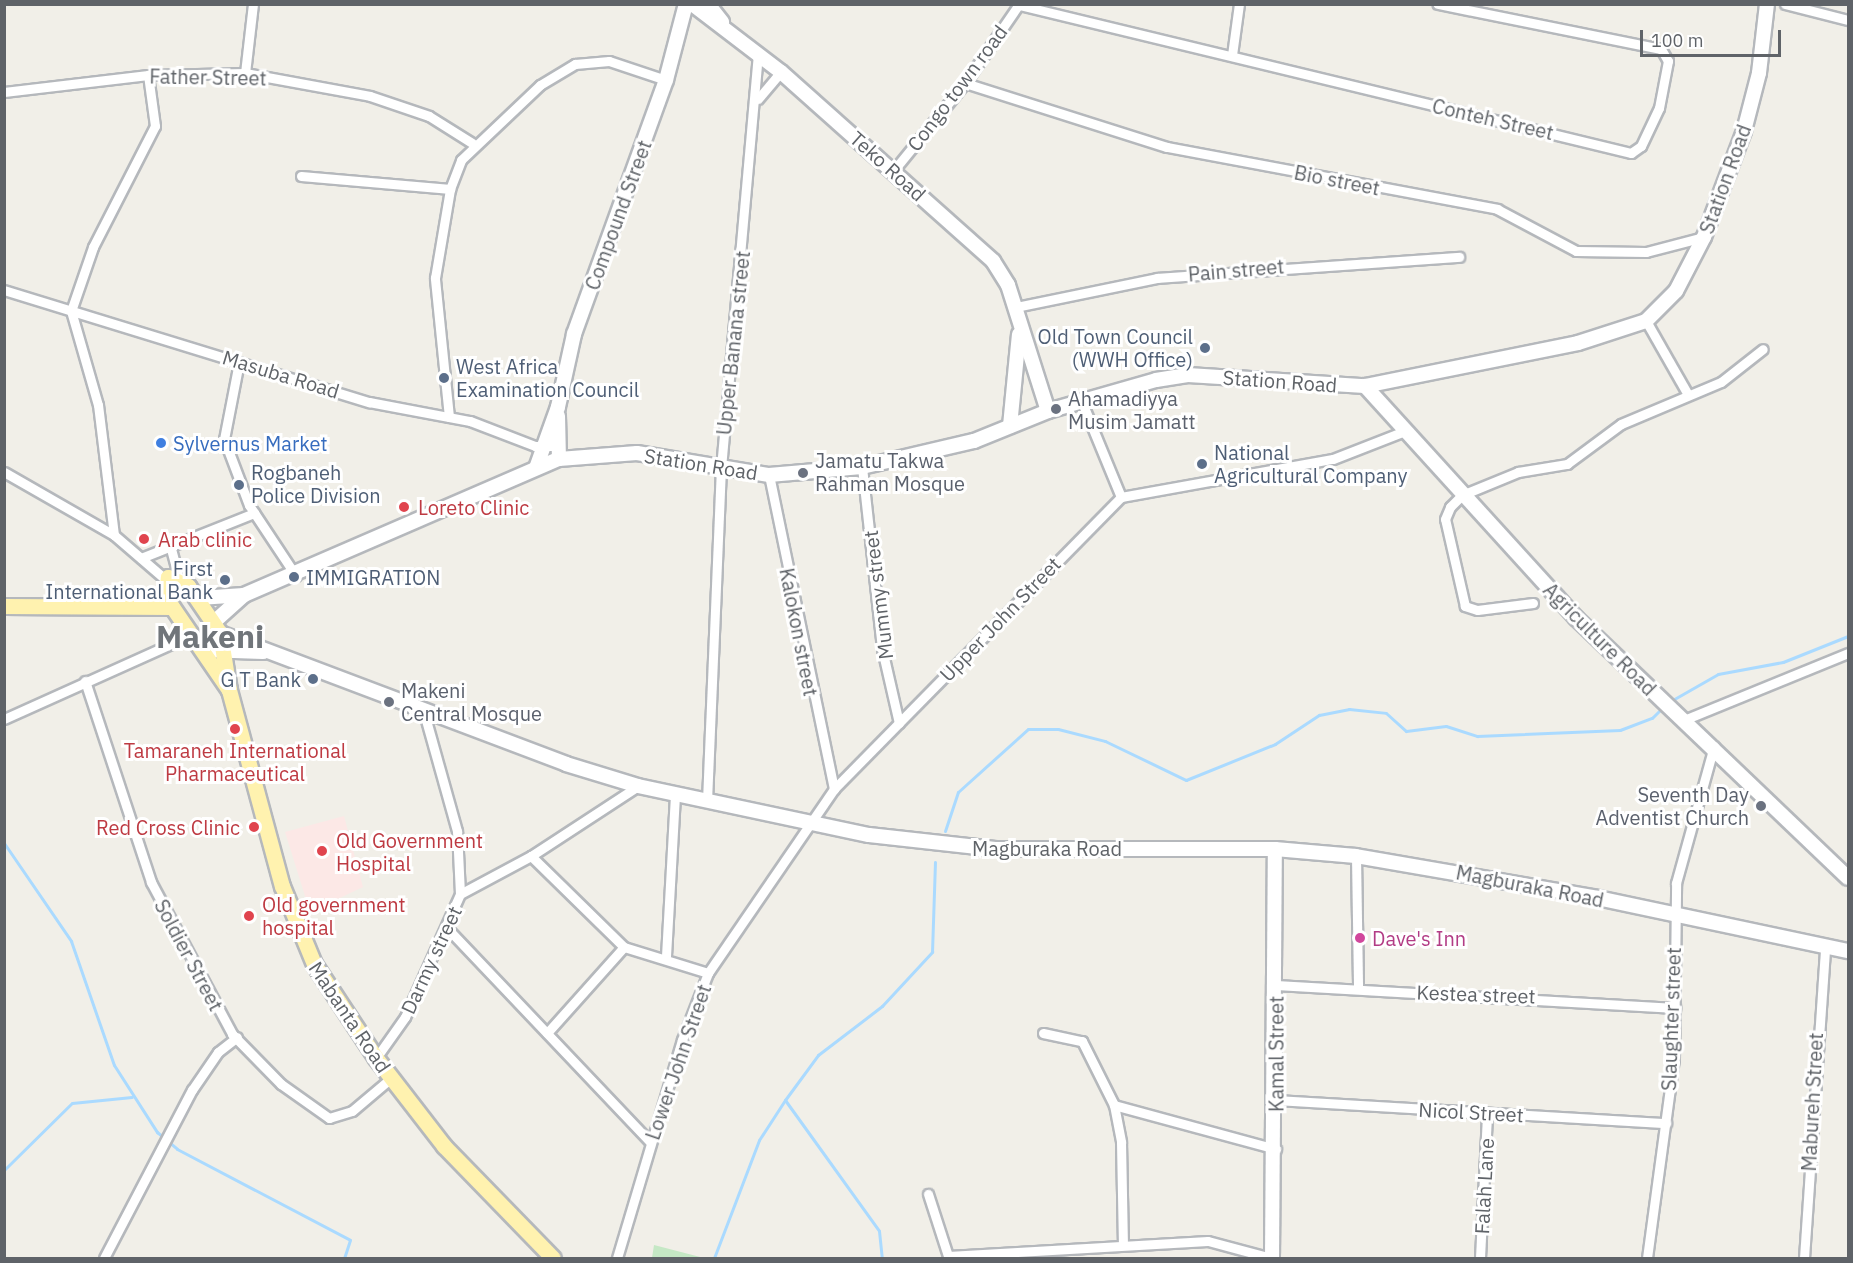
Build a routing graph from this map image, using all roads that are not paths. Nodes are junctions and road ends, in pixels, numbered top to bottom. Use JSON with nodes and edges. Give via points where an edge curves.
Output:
{"nodes":[{"id":1,"x":253,"y":4,"type":"edge"},
{"id":2,"x":686,"y":4,"type":"edge"},
{"id":3,"x":1239,"y":4,"type":"edge"},
{"id":4,"x":1437,"y":4,"type":"edge"},
{"id":5,"x":1767,"y":4,"type":"edge"},
{"id":6,"x":1785,"y":4,"type":"edge"},
{"id":7,"x":1838,"y":4,"type":"edge"},
{"id":8,"x":1019,"y":5,"type":"edge"},
{"id":9,"x":703,"y":8,"type":"edge"},
{"id":10,"x":1832,"y":13,"type":"junction"},
{"id":11,"x":1848,"y":20,"type":"edge"},
{"id":12,"x":682,"y":24,"type":"junction"},
{"id":13,"x":758,"y":53,"type":"junction"},
{"id":14,"x":1232,"y":55,"type":"junction"},
{"id":15,"x":781,"y":72,"type":"junction"},
{"id":16,"x":245,"y":73,"type":"junction"},
{"id":17,"x":148,"y":75,"type":"junction"},
{"id":18,"x":666,"y":80,"type":"junction"},
{"id":19,"x":965,"y":83,"type":"junction"},
{"id":20,"x":4,"y":92,"type":"edge"},
{"id":21,"x":757,"y":101,"type":"junction"},
{"id":22,"x":472,"y":143,"type":"junction"},
{"id":23,"x":894,"y":170,"type":"junction"},
{"id":24,"x":301,"y":176,"type":"dead end"},
{"id":25,"x":450,"y":189,"type":"junction"},
{"id":26,"x":1704,"y":237,"type":"junction"},
{"id":27,"x":1460,"y":256,"type":"dead end"},
{"id":28,"x":4,"y":290,"type":"edge"},
{"id":29,"x":1016,"y":307,"type":"junction"},
{"id":30,"x":71,"y":311,"type":"junction"},
{"id":31,"x":1646,"y":321,"type":"junction"},
{"id":32,"x":1019,"y":332,"type":"junction"},
{"id":33,"x":1763,"y":349,"type":"dead end"},
{"id":34,"x":239,"y":362,"type":"junction"},
{"id":35,"x":1365,"y":386,"type":"junction"},
{"id":36,"x":1687,"y":393,"type":"junction"},
{"id":37,"x":1081,"y":400,"type":"junction"},
{"id":38,"x":558,"y":407,"type":"junction"},
{"id":39,"x":1048,"y":411,"type":"junction"},
{"id":40,"x":449,"y":417,"type":"junction"},
{"id":41,"x":1010,"y":426,"type":"junction"},
{"id":42,"x":1405,"y":431,"type":"junction"},
{"id":43,"x":543,"y":446,"type":"junction"},
{"id":44,"x":559,"y":452,"type":"junction"},
{"id":45,"x":862,"y":467,"type":"junction"},
{"id":46,"x":536,"y":468,"type":"junction"},
{"id":47,"x":721,"y":468,"type":"junction"},
{"id":48,"x":4,"y":472,"type":"edge"},
{"id":49,"x":769,"y":475,"type":"junction"},
{"id":50,"x":1462,"y":495,"type":"junction"},
{"id":51,"x":1121,"y":497,"type":"junction"},
{"id":52,"x":254,"y":513,"type":"junction"},
{"id":53,"x":114,"y":535,"type":"junction"},
{"id":54,"x":170,"y":545,"type":"junction"},
{"id":55,"x":141,"y":558,"type":"junction"},
{"id":56,"x":296,"y":576,"type":"junction"},
{"id":57,"x":169,"y":582,"type":"junction"},
{"id":58,"x":244,"y":595,"type":"junction"},
{"id":59,"x":199,"y":598,"type":"junction"},
{"id":60,"x":1533,"y":603,"type":"dead end"},
{"id":61,"x":4,"y":606,"type":"edge"},
{"id":62,"x":131,"y":606,"type":"junction"},
{"id":63,"x":172,"y":607,"type":"junction"},
{"id":64,"x":217,"y":628,"type":"junction"},
{"id":65,"x":193,"y":634,"type":"junction"},
{"id":66,"x":176,"y":645,"type":"junction"},
{"id":67,"x":204,"y":650,"type":"junction"},
{"id":68,"x":224,"y":652,"type":"junction"},
{"id":69,"x":265,"y":652,"type":"junction"},
{"id":70,"x":1848,"y":653,"type":"edge"},
{"id":71,"x":85,"y":681,"type":"junction"},
{"id":72,"x":229,"y":690,"type":"junction"},
{"id":73,"x":424,"y":713,"type":"junction"},
{"id":74,"x":1681,"y":717,"type":"junction"},
{"id":75,"x":4,"y":719,"type":"edge"},
{"id":76,"x":899,"y":723,"type":"junction"},
{"id":77,"x":1714,"y":746,"type":"junction"},
{"id":78,"x":638,"y":786,"type":"junction"},
{"id":79,"x":834,"y":789,"type":"junction"},
{"id":80,"x":675,"y":794,"type":"junction"},
{"id":81,"x":706,"y":801,"type":"junction"},
{"id":82,"x":812,"y":822,"type":"junction"},
{"id":83,"x":1275,"y":849,"type":"junction"},
{"id":84,"x":531,"y":856,"type":"junction"},
{"id":85,"x":1356,"y":856,"type":"junction"},
{"id":86,"x":1848,"y":878,"type":"edge"},
{"id":87,"x":460,"y":894,"type":"junction"},
{"id":88,"x":1673,"y":915,"type":"junction"},
{"id":89,"x":448,"y":928,"type":"junction"},
{"id":90,"x":1825,"y":946,"type":"junction"},
{"id":91,"x":624,"y":947,"type":"junction"},
{"id":92,"x":1848,"y":951,"type":"edge"},
{"id":93,"x":666,"y":956,"type":"junction"},
{"id":94,"x":708,"y":973,"type":"junction"},
{"id":95,"x":1276,"y":984,"type":"junction"},
{"id":96,"x":1358,"y":989,"type":"junction"},
{"id":97,"x":1675,"y":1008,"type":"junction"},
{"id":98,"x":547,"y":1033,"type":"junction"},
{"id":99,"x":1043,"y":1033,"type":"dead end"},
{"id":100,"x":237,"y":1037,"type":"junction"},
{"id":101,"x":375,"y":1058,"type":"junction"},
{"id":102,"x":391,"y":1078,"type":"junction"},
{"id":103,"x":1276,"y":1100,"type":"junction"},
{"id":104,"x":1114,"y":1105,"type":"junction"},
{"id":105,"x":1487,"y":1114,"type":"junction"},
{"id":106,"x":1666,"y":1124,"type":"junction"},
{"id":107,"x":650,"y":1142,"type":"junction"},
{"id":108,"x":1276,"y":1149,"type":"junction"},
{"id":109,"x":928,"y":1194,"type":"dead end"},
{"id":110,"x":1123,"y":1245,"type":"junction"},
{"id":111,"x":104,"y":1258,"type":"edge"},
{"id":112,"x":553,"y":1258,"type":"edge"},
{"id":113,"x":617,"y":1258,"type":"edge"},
{"id":114,"x":1272,"y":1258,"type":"edge"},
{"id":115,"x":1480,"y":1258,"type":"edge"},
{"id":116,"x":1647,"y":1258,"type":"edge"},
{"id":117,"x":1804,"y":1258,"type":"edge"}],
"edges":[{"from":1,"to":16,"type":"street"},
{"from":2,"to":12,"type":"street","name":"Compound Street"},
{"from":3,"to":14,"type":"street"},
{"from":4,"to":14,"type":"street","name":"Conteh Street","via":[[1661,49],[1668,61],[1659,108],[1641,146],[1630,153]]},
{"from":5,"to":26,"type":"street","name":"Station Road","via":[[1759,72],[1744,131]]},
{"from":6,"to":10,"type":"street"},
{"from":7,"to":10,"type":"street"},
{"from":8,"to":14,"type":"street","name":"Conteh Street"},
{"from":8,"to":19,"type":"street","name":"Congo town road"},
{"from":9,"to":12,"type":"street"},
{"from":9,"to":13,"type":"street","name":"Teko Road"},
{"from":10,"to":11,"type":"street"},
{"from":12,"to":18,"type":"street","name":"Compound Street"},
{"from":13,"to":15,"type":"street","name":"Teko Road"},
{"from":13,"to":21,"type":"street","name":"Upper Banana street"},
{"from":15,"to":21,"type":"street"},
{"from":15,"to":23,"type":"street","name":"Teko Road"},
{"from":16,"to":17,"type":"street","name":"Father Street"},
{"from":16,"to":22,"type":"street","name":"Father Street","via":[[370,96],[429,117]]},
{"from":17,"to":20,"type":"street","name":"Father Street"},
{"from":17,"to":30,"type":"street","via":[[154,126],[104,222]]},
{"from":18,"to":22,"type":"street","via":[[609,61],[575,64],[540,85]]},
{"from":18,"to":38,"type":"street","name":"Compound Street","via":[[574,334]]},
{"from":19,"to":23,"type":"street","name":"Congo town road"},
{"from":19,"to":26,"type":"street","name":"Bio street","via":[[1167,147],[1497,209],[1576,252],[1646,252]]},
{"from":21,"to":47,"type":"street","name":"Upper Banana street"},
{"from":22,"to":25,"type":"street"},
{"from":23,"to":29,"type":"street","name":"Teko Road","via":[[993,261]]},
{"from":24,"to":25,"type":"street"},
{"from":25,"to":40,"type":"street","via":[[435,278]]},
{"from":26,"to":31,"type":"street","name":"Station Road","via":[[1676,291]]},
{"from":27,"to":29,"type":"street","name":"Pain street","via":[[1157,278]]},
{"from":28,"to":30,"type":"street","name":"Masuba Road"},
{"from":29,"to":32,"type":"street","name":"Teko Road"},
{"from":30,"to":34,"type":"street","name":"Masuba Road"},
{"from":30,"to":53,"type":"street","via":[[98,405]]},
{"from":31,"to":35,"type":"street","name":"Station Road","via":[[1569,345]]},
{"from":31,"to":36,"type":"street"},
{"from":32,"to":39,"type":"street","name":"Teko Road"},
{"from":32,"to":41,"type":"street","name":"Teko Road"},
{"from":33,"to":36,"type":"street","via":[[1721,382]]},
{"from":34,"to":40,"type":"street","name":"Masuba Road","via":[[369,402]]},
{"from":34,"to":52,"type":"street","via":[[224,435]]},
{"from":35,"to":37,"type":"street","name":"Station Road","via":[[1188,375]]},
{"from":35,"to":42,"type":"street","name":"Agriculture Road"},
{"from":36,"to":50,"type":"street","via":[[1621,424],[1567,464],[1518,472]]},
{"from":37,"to":39,"type":"street","name":"Station Road"},
{"from":37,"to":51,"type":"street"},
{"from":38,"to":43,"type":"street","name":"Compound Street"},
{"from":38,"to":44,"type":"street","name":"Compound Street"},
{"from":39,"to":41,"type":"street","name":"Station Road"},
{"from":40,"to":43,"type":"street","name":"Masuba Road"},
{"from":41,"to":45,"type":"street","name":"Station Road","via":[[974,441]]},
{"from":42,"to":50,"type":"street","name":"Agriculture Road"},
{"from":42,"to":51,"type":"street","via":[[1333,459]]},
{"from":43,"to":44,"type":"street","name":"Masuba Road"},
{"from":43,"to":46,"type":"street","name":"Compound Street"},
{"from":44,"to":46,"type":"street","name":"Station Road"},
{"from":44,"to":47,"type":"street","name":"Station Road","via":[[637,453]]},
{"from":45,"to":49,"type":"street","name":"Station Road"},
{"from":45,"to":76,"type":"street","name":"Mummy street","via":[[882,649]]},
{"from":46,"to":56,"type":"street","name":"Station Road"},
{"from":47,"to":49,"type":"street","name":"Station Road"},
{"from":47,"to":81,"type":"street","name":"Upper Banana street"},
{"from":48,"to":53,"type":"street"},
{"from":49,"to":79,"type":"street","name":"Kalokon street"},
{"from":50,"to":60,"type":"street","via":[[1445,519],[1465,606],[1477,610]]},
{"from":50,"to":74,"type":"street","name":"Agriculture Road","via":[[1576,618]]},
{"from":51,"to":76,"type":"street","name":"Upper John Street"},
{"from":52,"to":54,"type":"street"},
{"from":52,"to":56,"type":"street"},
{"from":53,"to":55,"type":"street"},
{"from":54,"to":55,"type":"street"},
{"from":54,"to":57,"type":"street"},
{"from":55,"to":57,"type":"street"},
{"from":56,"to":58,"type":"street","name":"Station Road"},
{"from":57,"to":59,"type":"main road"},
{"from":57,"to":62,"type":"main road"},
{"from":57,"to":63,"type":"main road"},
{"from":58,"to":59,"type":"street","name":"Station Road"},
{"from":58,"to":64,"type":"street","name":"Station Road"},
{"from":59,"to":64,"type":"main road"},
{"from":61,"to":62,"type":"main road"},
{"from":62,"to":63,"type":"main road"},
{"from":63,"to":65,"type":"main road"},
{"from":64,"to":68,"type":"main road"},
{"from":64,"to":69,"type":"street","name":"Magburaka Road"},
{"from":65,"to":66,"type":"street"},
{"from":65,"to":67,"type":"main road"},
{"from":66,"to":67,"type":"street"},
{"from":66,"to":71,"type":"street"},
{"from":67,"to":68,"type":"street","name":"Magburaka Road"},
{"from":67,"to":72,"type":"main road"},
{"from":68,"to":69,"type":"street","name":"Magburaka Road"},
{"from":68,"to":72,"type":"main road"},
{"from":69,"to":73,"type":"street","name":"Magburaka Road"},
{"from":70,"to":74,"type":"street"},
{"from":71,"to":75,"type":"street"},
{"from":71,"to":100,"type":"street","name":"Soldier Street","via":[[151,882]]},
{"from":72,"to":101,"type":"main road","name":"Mabanta Road","via":[[299,934]]},
{"from":73,"to":78,"type":"street","name":"Magburaka Road"},
{"from":73,"to":87,"type":"street","name":"Darmy street","via":[[457,831]]},
{"from":74,"to":77,"type":"street","name":"Agriculture Road"},
{"from":76,"to":79,"type":"street","name":"Upper John Street"},
{"from":77,"to":86,"type":"street","name":"Agriculture Road"},
{"from":77,"to":88,"type":"street","name":"Slaughter street","via":[[1694,807]]},
{"from":78,"to":80,"type":"street","name":"Magburaka Road"},
{"from":78,"to":84,"type":"street"},
{"from":79,"to":82,"type":"street","name":"Upper John Street"},
{"from":80,"to":81,"type":"street","name":"Magburaka Road"},
{"from":80,"to":93,"type":"street"},
{"from":81,"to":82,"type":"street","name":"Magburaka Road"},
{"from":82,"to":83,"type":"street","name":"Magburaka Road","via":[[942,846]]},
{"from":82,"to":94,"type":"street","name":"Lower John Street","via":[[746,911]]},
{"from":83,"to":85,"type":"street","name":"Magburaka Road"},
{"from":83,"to":95,"type":"street","name":"Kamal Street"},
{"from":84,"to":87,"type":"street"},
{"from":84,"to":91,"type":"street"},
{"from":85,"to":88,"type":"street","name":"Magburaka Road"},
{"from":85,"to":96,"type":"street"},
{"from":87,"to":89,"type":"street","name":"Darmy street"},
{"from":88,"to":90,"type":"street","name":"Magburaka Road"},
{"from":88,"to":97,"type":"street","name":"Slaughter street"},
{"from":89,"to":98,"type":"street"},
{"from":89,"to":101,"type":"street","name":"Darmy street","via":[[405,1017]]},
{"from":90,"to":92,"type":"street","name":"Magburaka Road"},
{"from":90,"to":117,"type":"street","name":"Mabureh Street"},
{"from":91,"to":93,"type":"street"},
{"from":91,"to":98,"type":"street"},
{"from":93,"to":94,"type":"street"},
{"from":94,"to":107,"type":"street","name":"Lower John Street"},
{"from":95,"to":96,"type":"street","name":"Kestea street"},
{"from":95,"to":103,"type":"street","name":"Kamal Street"},
{"from":96,"to":97,"type":"street","name":"Kestea street"},
{"from":97,"to":106,"type":"street","name":"Slaughter street"},
{"from":98,"to":107,"type":"street"},
{"from":99,"to":104,"type":"street","via":[[1082,1041]]},
{"from":100,"to":102,"type":"street","name":"Soldier Street","via":[[281,1084],[329,1118],[352,1111]]},
{"from":100,"to":111,"type":"street","via":[[208,1065],[164,1138]]},
{"from":101,"to":102,"type":"main road","name":"Mabanta Road"},
{"from":102,"to":112,"type":"main road","name":"Mabanta Road","via":[[444,1146]]},
{"from":103,"to":105,"type":"street","name":"Nicol Street"},
{"from":103,"to":108,"type":"street","name":"Kamal Street"},
{"from":104,"to":108,"type":"street"},
{"from":104,"to":110,"type":"street","via":[[1121,1142]]},
{"from":105,"to":106,"type":"street","name":"Nicol Street"},
{"from":105,"to":115,"type":"street","name":"Falah Lane"},
{"from":106,"to":116,"type":"street"},
{"from":107,"to":113,"type":"street","name":"Lower John Street"},
{"from":108,"to":114,"type":"street","name":"Kamal Street"},
{"from":109,"to":110,"type":"street","via":[[948,1256]]},
{"from":110,"to":114,"type":"street","via":[[1208,1241]]}]}
